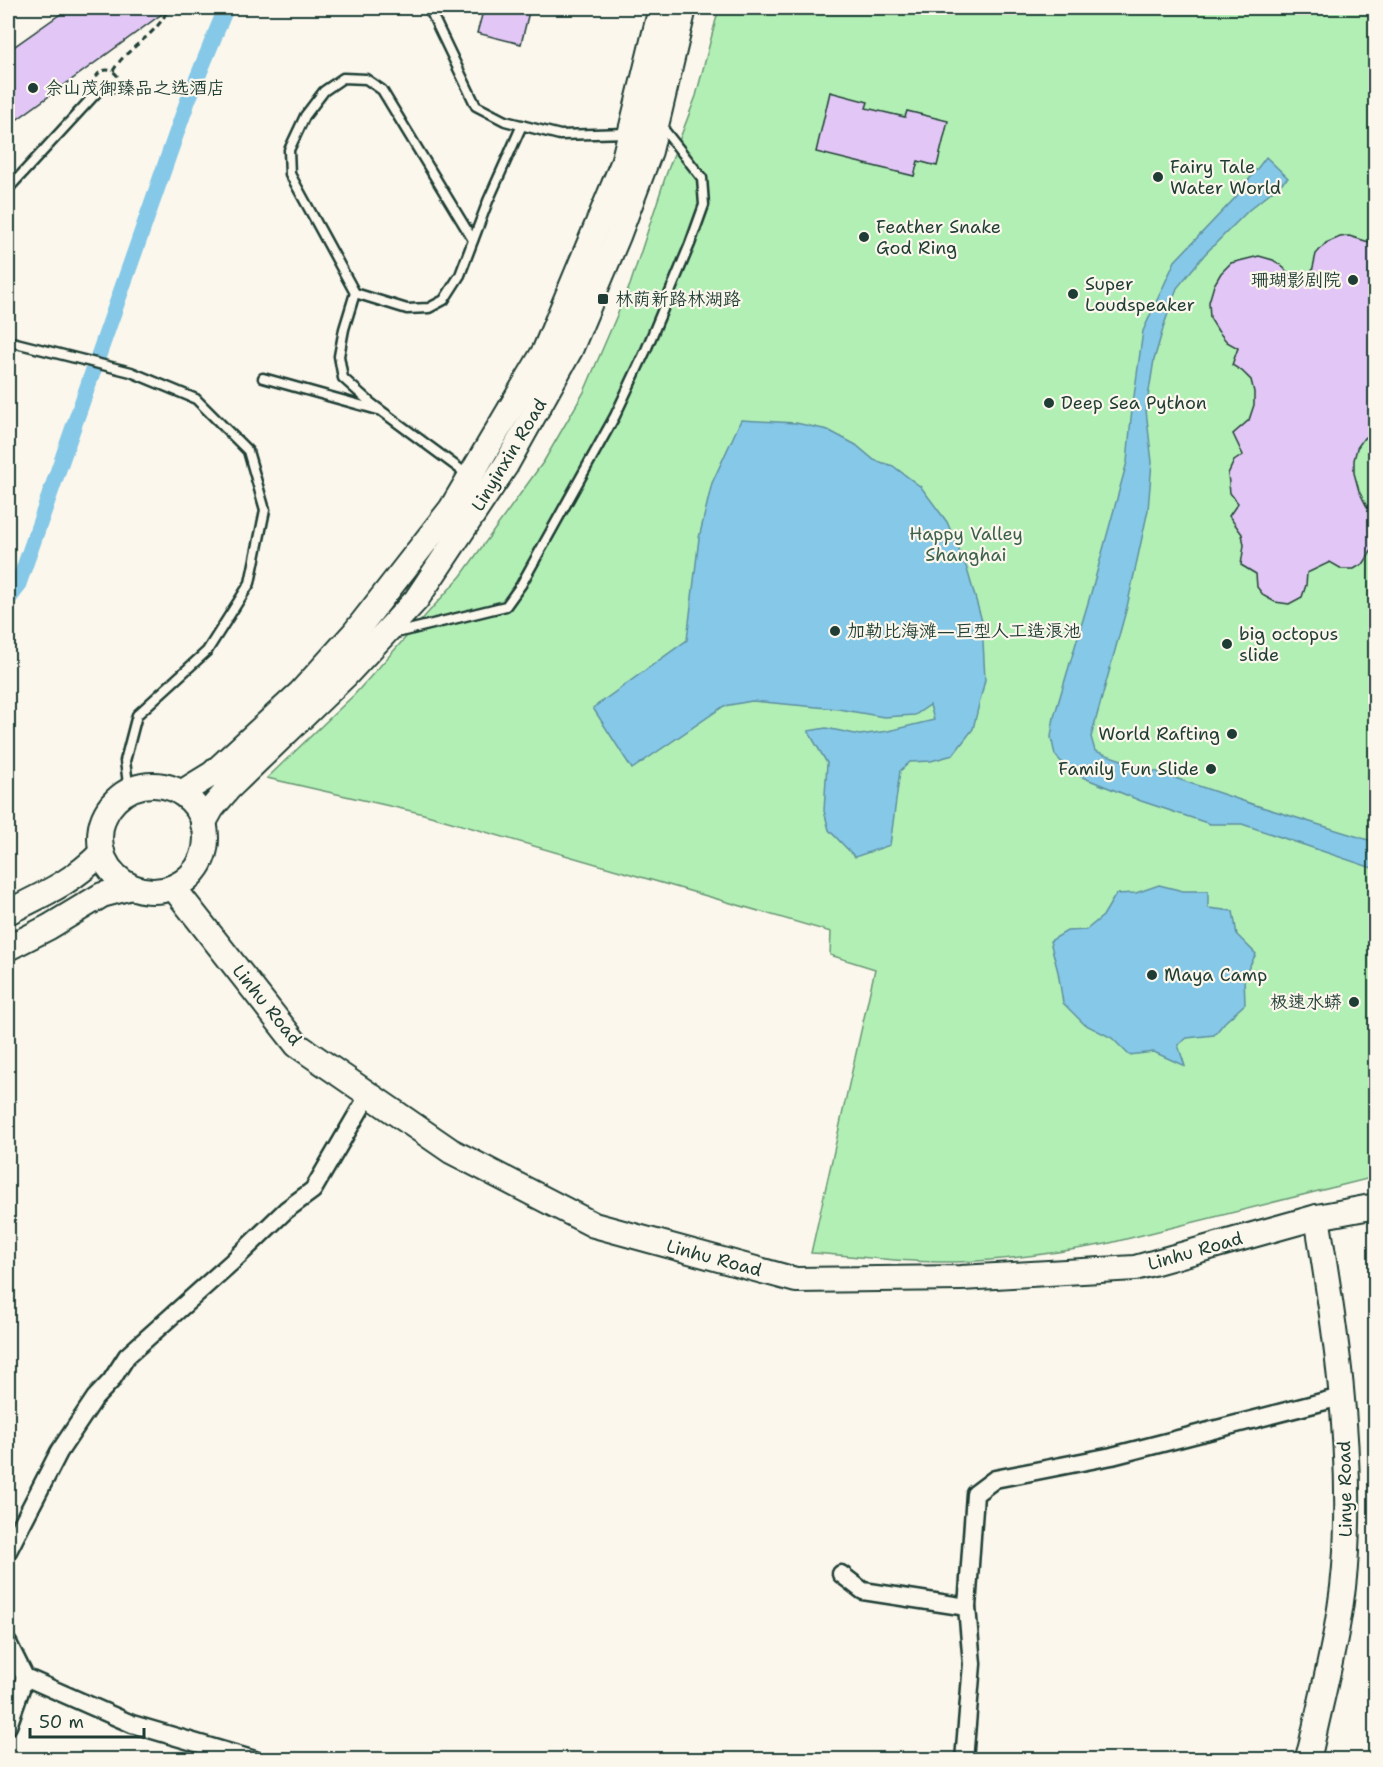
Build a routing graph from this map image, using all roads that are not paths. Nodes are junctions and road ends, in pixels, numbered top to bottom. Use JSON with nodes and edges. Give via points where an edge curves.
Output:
{"nodes":[{"id":1,"x":429,"y":8,"type":"edge"},
{"id":2,"x":661,"y":8,"type":"edge"},
{"id":3,"x":684,"y":8,"type":"edge"},
{"id":4,"x":99,"y":90,"type":"dead end"},
{"id":5,"x":657,"y":121,"type":"junction"},
{"id":6,"x":522,"y":125,"type":"junction"},
{"id":7,"x":631,"y":132,"type":"junction"},
{"id":8,"x":8,"y":189,"type":"edge"},
{"id":9,"x":473,"y":240,"type":"junction"},
{"id":10,"x":355,"y":293,"type":"junction"},
{"id":11,"x":8,"y":341,"type":"edge"},
{"id":12,"x":263,"y":378,"type":"dead end"},
{"id":13,"x":382,"y":411,"type":"junction"},
{"id":14,"x":470,"y":477,"type":"junction"},
{"id":15,"x":382,"y":637,"type":"junction"},
{"id":16,"x":129,"y":791,"type":"junction"},
{"id":17,"x":181,"y":793,"type":"junction"},
{"id":18,"x":203,"y":824,"type":"junction"},
{"id":19,"x":102,"y":852,"type":"junction"},
{"id":20,"x":132,"y":887,"type":"junction"},
{"id":21,"x":173,"y":887,"type":"junction"},
{"id":22,"x":8,"y":912,"type":"edge"},
{"id":23,"x":8,"y":948,"type":"edge"},
{"id":24,"x":369,"y":1094,"type":"junction"},
{"id":25,"x":1376,"y":1206,"type":"edge"},
{"id":26,"x":1317,"y":1217,"type":"junction"},
{"id":27,"x":1341,"y":1397,"type":"junction"},
{"id":28,"x":8,"y":1551,"type":"edge"},
{"id":29,"x":841,"y":1574,"type":"dead end"},
{"id":30,"x":967,"y":1606,"type":"junction"},
{"id":31,"x":8,"y":1643,"type":"edge"},
{"id":32,"x":26,"y":1677,"type":"junction"},
{"id":33,"x":8,"y":1726,"type":"edge"},
{"id":34,"x":255,"y":1760,"type":"edge"},
{"id":35,"x":964,"y":1760,"type":"edge"},
{"id":36,"x":1307,"y":1760,"type":"edge"}],
"edges":[{"from":1,"to":6,"type":"lane","via":[[476,106]]},
{"from":2,"to":7,"type":"main road","name":"Linyinxin Road"},
{"from":3,"to":5,"type":"main road","name":"Linyinxin Road"},
{"from":4,"to":8,"type":"lane"},
{"from":5,"to":15,"type":"main road","name":"Linyinxin Road","via":[[622,225],[570,350],[506,465],[416,600]]},
{"from":5,"to":15,"type":"lane","via":[[702,178],[704,205],[615,416],[506,606]]},
{"from":6,"to":7,"type":"lane","via":[[560,135]]},
{"from":6,"to":9,"type":"lane"},
{"from":7,"to":14,"type":"main road","name":"Linyinxin Road","via":[[623,163],[545,350]]},
{"from":9,"to":10,"type":"lane","via":[[450,291],[444,300],[429,308],[407,309]]},
{"from":9,"to":10,"type":"lane","via":[[382,90],[366,79],[343,78],[324,91],[305,116],[289,150],[290,174]]},
{"from":10,"to":13,"type":"lane","via":[[339,356],[343,378]]},
{"from":11,"to":16,"type":"lane","via":[[131,372],[196,399],[248,451],[265,510],[250,583],[207,651],[136,715],[125,761]]},
{"from":12,"to":13,"type":"lane"},
{"from":13,"to":14,"type":"lane"},
{"from":14,"to":17,"type":"main road","name":"Linyinxin Road","via":[[451,509],[355,632],[308,685],[212,774]]},
{"from":15,"to":18,"type":"main road","name":"Linyinxin Road","via":[[229,788]]},
{"from":16,"to":17,"type":"main road","via":[[157,785]]},
{"from":16,"to":19,"type":"main road","via":[[111,805],[102,820]]},
{"from":17,"to":18,"type":"main road","via":[[200,814]]},
{"from":18,"to":21,"type":"main road","via":[[205,848],[199,864],[188,878]]},
{"from":19,"to":20,"type":"main road","via":[[110,870]]},
{"from":19,"to":22,"type":"main road","via":[[64,884]]},
{"from":20,"to":21,"type":"main road","via":[[156,891]]},
{"from":20,"to":23,"type":"main road","via":[[102,895]]},
{"from":21,"to":24,"type":"main road","name":"Linhu Road","via":[[297,1044]]},
{"from":24,"to":26,"type":"main road","name":"Linhu Road","via":[[451,1151],[594,1225],[796,1280],[961,1278],[1135,1268]]},
{"from":24,"to":28,"type":"street","via":[[314,1190],[286,1210],[127,1356],[59,1452]]},
{"from":25,"to":26,"type":"main road","name":"Linhu Road"},
{"from":26,"to":27,"type":"main road","name":"Linye Road"},
{"from":27,"to":30,"type":"street","via":[[1112,1456],[995,1479],[975,1494]]},
{"from":27,"to":36,"type":"main road","name":"Linye Road","via":[[1347,1485],[1340,1618]]},
{"from":29,"to":30,"type":"street","via":[[863,1592]]},
{"from":30,"to":35,"type":"street","via":[[972,1664]]},
{"from":31,"to":32,"type":"street"},
{"from":32,"to":33,"type":"street"},
{"from":32,"to":34,"type":"street","via":[[132,1724]]}]}
